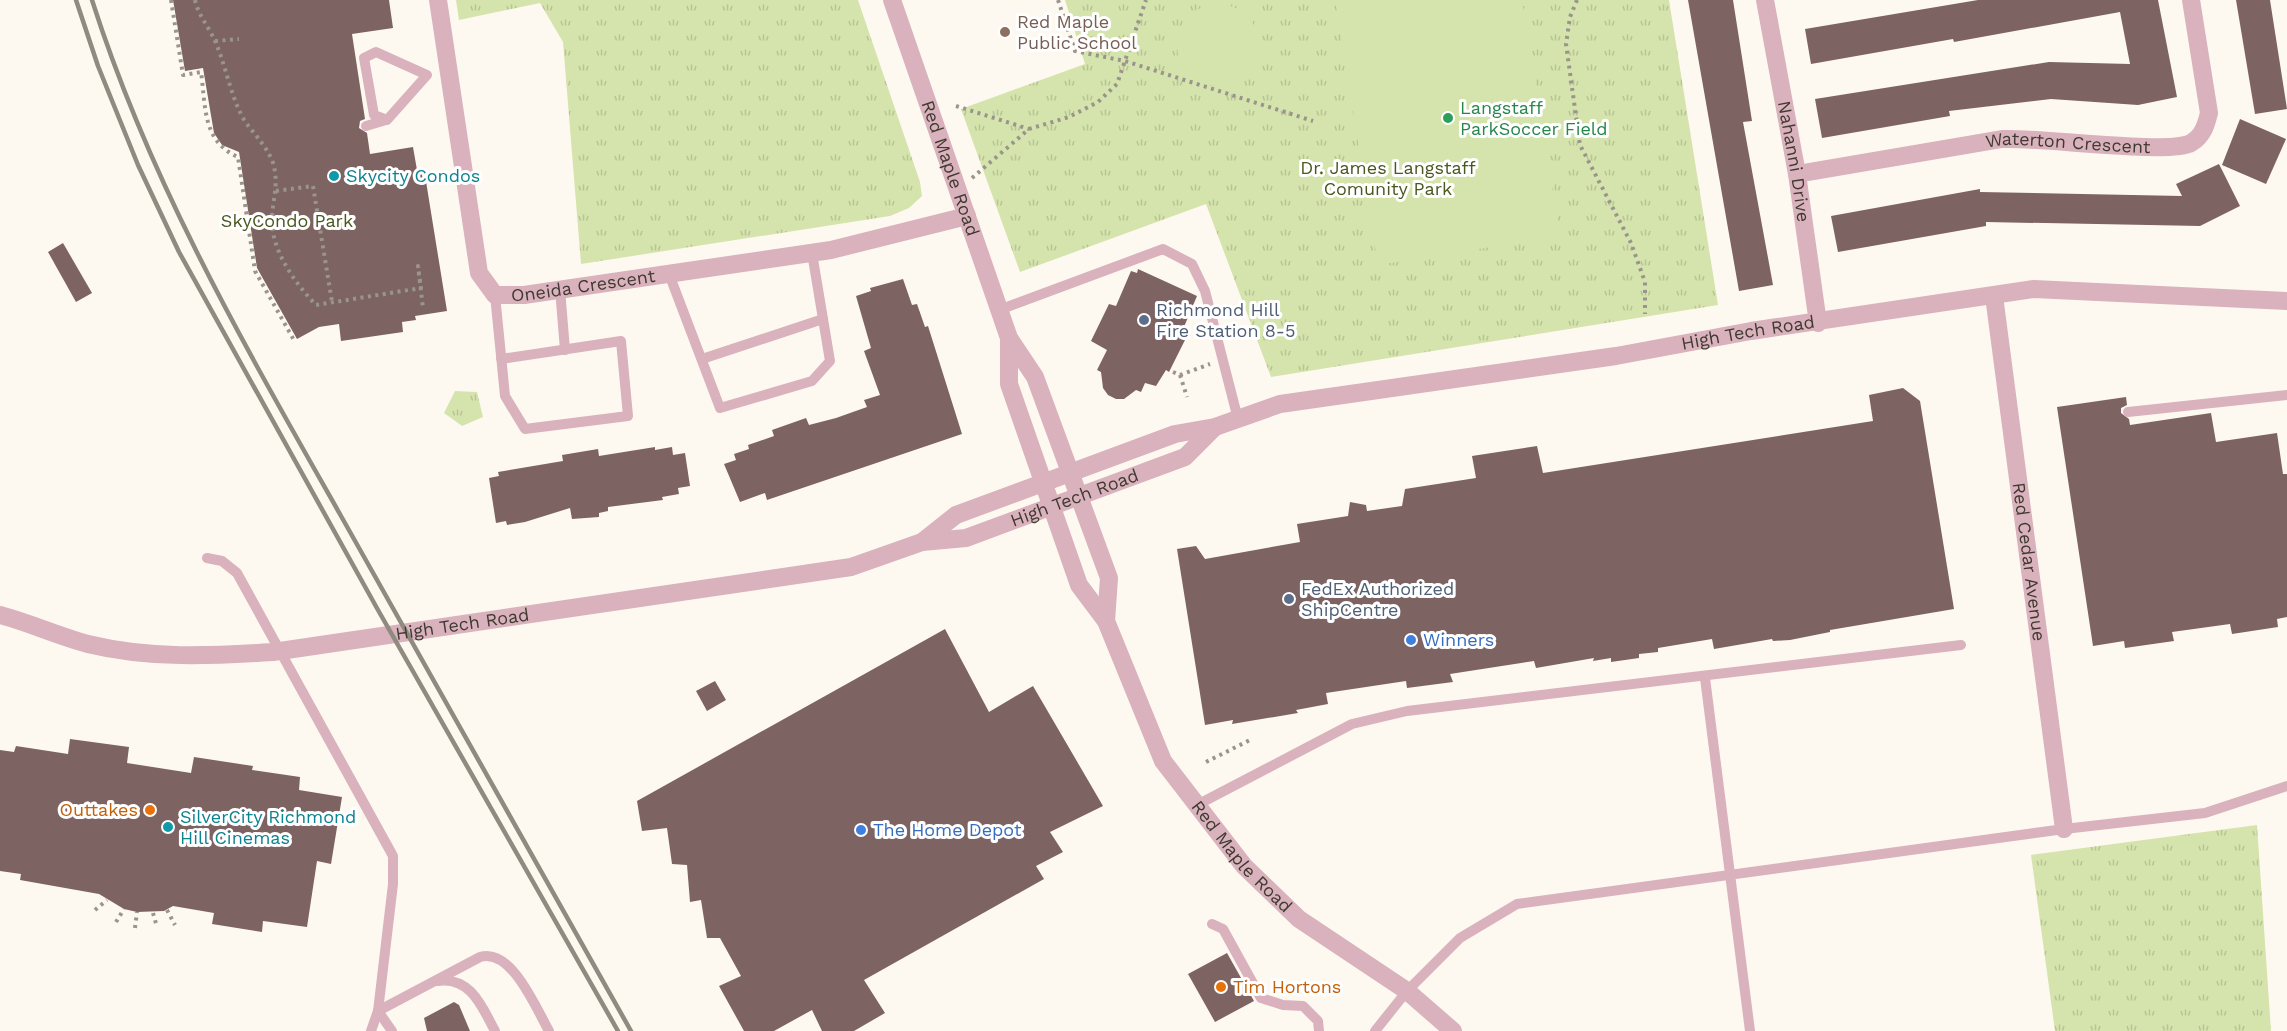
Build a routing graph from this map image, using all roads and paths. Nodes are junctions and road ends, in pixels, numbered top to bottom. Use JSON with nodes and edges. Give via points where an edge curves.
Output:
{"nodes":[{"id":1,"x":171,"y":0,"type":"edge"},
{"id":2,"x":195,"y":0,"type":"edge"},
{"id":3,"x":438,"y":0,"type":"edge"},
{"id":4,"x":892,"y":0,"type":"edge"},
{"id":5,"x":1058,"y":0,"type":"edge"},
{"id":6,"x":1146,"y":0,"type":"edge"},
{"id":7,"x":1577,"y":0,"type":"edge"},
{"id":8,"x":1765,"y":0,"type":"edge"},
{"id":9,"x":2191,"y":0,"type":"edge"},
{"id":10,"x":239,"y":39,"type":"dead end"},
{"id":11,"x":215,"y":41,"type":"junction"},
{"id":12,"x":1125,"y":61,"type":"junction"},
{"id":13,"x":449,"y":73,"type":"junction"},
{"id":14,"x":427,"y":75,"type":"junction"},
{"id":15,"x":956,"y":106,"type":"dead end"},
{"id":16,"x":387,"y":120,"type":"junction"},
{"id":17,"x":1313,"y":121,"type":"dead end"},
{"id":18,"x":366,"y":126,"type":"dead end"},
{"id":19,"x":1029,"y":129,"type":"junction"},
{"id":20,"x":1797,"y":174,"type":"junction"},
{"id":21,"x":957,"y":189,"type":"junction"},
{"id":22,"x":276,"y":191,"type":"junction"},
{"id":23,"x":967,"y":216,"type":"junction"},
{"id":24,"x":812,"y":253,"type":"junction"},
{"id":25,"x":669,"y":274,"type":"junction"},
{"id":26,"x":560,"y":290,"type":"junction"},
{"id":27,"x":495,"y":295,"type":"junction"},
{"id":28,"x":1994,"y":296,"type":"junction"},
{"id":29,"x":2287,"y":301,"type":"edge"},
{"id":30,"x":332,"y":302,"type":"junction"},
{"id":31,"x":423,"y":308,"type":"dead end"},
{"id":32,"x":999,"y":310,"type":"junction"},
{"id":33,"x":1645,"y":315,"type":"dead end"},
{"id":34,"x":823,"y":319,"type":"junction"},
{"id":35,"x":1818,"y":323,"type":"junction"},
{"id":36,"x":1009,"y":338,"type":"junction"},
{"id":37,"x":295,"y":342,"type":"dead end"},
{"id":38,"x":565,"y":350,"type":"junction"},
{"id":39,"x":501,"y":359,"type":"junction"},
{"id":40,"x":702,"y":359,"type":"junction"},
{"id":41,"x":1222,"y":360,"type":"junction"},
{"id":42,"x":1173,"y":372,"type":"dead end"},
{"id":43,"x":1180,"y":375,"type":"junction"},
{"id":44,"x":2287,"y":395,"type":"edge"},
{"id":45,"x":1187,"y":397,"type":"dead end"},
{"id":46,"x":2128,"y":412,"type":"dead end"},
{"id":47,"x":1238,"y":419,"type":"junction"},
{"id":48,"x":1215,"y":427,"type":"junction"},
{"id":49,"x":1071,"y":471,"type":"junction"},
{"id":50,"x":1044,"y":482,"type":"junction"},
{"id":51,"x":1078,"y":498,"type":"junction"},
{"id":52,"x":1052,"y":508,"type":"junction"},
{"id":53,"x":922,"y":542,"type":"junction"},
{"id":54,"x":207,"y":558,"type":"dead end"},
{"id":55,"x":0,"y":615,"type":"edge"},
{"id":56,"x":1106,"y":621,"type":"junction"},
{"id":57,"x":1961,"y":645,"type":"dead end"},
{"id":58,"x":1705,"y":678,"type":"junction"},
{"id":59,"x":1250,"y":740,"type":"dead end"},
{"id":60,"x":1206,"y":762,"type":"dead end"},
{"id":61,"x":2287,"y":786,"type":"edge"},
{"id":62,"x":1195,"y":806,"type":"junction"},
{"id":63,"x":2064,"y":829,"type":"junction"},
{"id":64,"x":1730,"y":875,"type":"junction"},
{"id":65,"x":107,"y":900,"type":"dead end"},
{"id":66,"x":124,"y":909,"type":"dead end"},
{"id":67,"x":95,"y":910,"type":"dead end"},
{"id":68,"x":167,"y":910,"type":"dead end"},
{"id":69,"x":137,"y":912,"type":"dead end"},
{"id":70,"x":153,"y":913,"type":"dead end"},
{"id":71,"x":116,"y":922,"type":"dead end"},
{"id":72,"x":1212,"y":924,"type":"dead end"},
{"id":73,"x":175,"y":925,"type":"dead end"},
{"id":74,"x":157,"y":927,"type":"dead end"},
{"id":75,"x":135,"y":928,"type":"dead end"},
{"id":76,"x":434,"y":981,"type":"junction"},
{"id":77,"x":1407,"y":991,"type":"junction"},
{"id":78,"x":378,"y":1011,"type":"junction"},
{"id":79,"x":371,"y":1031,"type":"edge"},
{"id":80,"x":392,"y":1031,"type":"edge"},
{"id":81,"x":495,"y":1031,"type":"edge"},
{"id":82,"x":549,"y":1031,"type":"edge"},
{"id":83,"x":1319,"y":1031,"type":"edge"},
{"id":84,"x":1375,"y":1031,"type":"edge"},
{"id":85,"x":1453,"y":1031,"type":"edge"},
{"id":86,"x":1750,"y":1031,"type":"edge"}],
"edges":[{"from":1,"to":37,"type":"path","via":[[183,75],[201,72],[213,137],[223,150],[238,157],[255,271]]},
{"from":2,"to":11,"type":"path"},
{"from":3,"to":13,"type":"street","name":"Oneida Crescent"},
{"from":4,"to":21,"type":"street","name":"Red Maple Road"},
{"from":5,"to":12,"type":"path","via":[[1075,51]]},
{"from":6,"to":12,"type":"path"},
{"from":7,"to":33,"type":"path","via":[[1566,44],[1580,145],[1631,243],[1645,282]]},
{"from":8,"to":20,"type":"street","name":"Nahanni Drive"},
{"from":9,"to":20,"type":"street","name":"Waterton Crescent","via":[[2209,112],[2205,130],[2190,143],[2167,148],[2002,139]]},
{"from":10,"to":11,"type":"path"},
{"from":11,"to":22,"type":"path","via":[[234,102],[269,153],[276,173]]},
{"from":12,"to":17,"type":"path"},
{"from":12,"to":19,"type":"path","via":[[1117,84],[1098,102],[1069,117]]},
{"from":13,"to":14,"type":"lane"},
{"from":13,"to":27,"type":"street","name":"Oneida Crescent","via":[[479,273]]},
{"from":14,"to":16,"type":"lane"},
{"from":14,"to":16,"type":"lane","via":[[376,52],[364,58],[374,115]]},
{"from":15,"to":19,"type":"path"},
{"from":16,"to":18,"type":"lane"},
{"from":19,"to":21,"type":"path"},
{"from":20,"to":35,"type":"street","name":"Nahanni Drive"},
{"from":21,"to":23,"type":"street","name":"Red Maple Road"},
{"from":22,"to":30,"type":"path","via":[[273,230],[285,262],[316,305]]},
{"from":22,"to":30,"type":"path","via":[[313,186]]},
{"from":23,"to":24,"type":"street","name":"Oneida Crescent"},
{"from":23,"to":32,"type":"street","name":"Red Maple Road"},
{"from":24,"to":25,"type":"street","name":"Oneida Crescent"},
{"from":24,"to":34,"type":"lane"},
{"from":25,"to":26,"type":"street","name":"Oneida Crescent"},
{"from":25,"to":40,"type":"lane"},
{"from":26,"to":27,"type":"street","name":"Oneida Crescent"},
{"from":26,"to":38,"type":"lane"},
{"from":27,"to":39,"type":"lane"},
{"from":28,"to":29,"type":"street","name":"High Tech Road","via":[[2034,289]]},
{"from":28,"to":35,"type":"street","name":"High Tech Road"},
{"from":28,"to":63,"type":"street","name":"Red Cedar Avenue"},
{"from":30,"to":31,"type":"path","via":[[421,288],[418,266]]},
{"from":32,"to":36,"type":"street","name":"Red Maple Road"},
{"from":32,"to":41,"type":"lane","via":[[1163,249],[1192,264],[1205,291]]},
{"from":34,"to":40,"type":"lane"},
{"from":34,"to":40,"type":"lane","via":[[830,361],[812,381],[720,408]]},
{"from":35,"to":47,"type":"street","name":"High Tech Road","via":[[1280,404]]},
{"from":36,"to":49,"type":"street","name":"Red Maple Road","via":[[1035,377]]},
{"from":36,"to":50,"type":"street","name":"Red Maple Road","via":[[1009,384]]},
{"from":38,"to":39,"type":"lane"},
{"from":38,"to":39,"type":"lane","via":[[621,341],[628,416],[525,429],[505,396]]},
{"from":41,"to":43,"type":"path"},
{"from":41,"to":47,"type":"lane"},
{"from":42,"to":43,"type":"path"},
{"from":43,"to":45,"type":"path"},
{"from":44,"to":46,"type":"lane"},
{"from":47,"to":48,"type":"street","name":"High Tech Road"},
{"from":48,"to":49,"type":"street","name":"High Tech Road","via":[[1174,434]]},
{"from":48,"to":51,"type":"street","name":"High Tech Road","via":[[1185,457]]},
{"from":49,"to":50,"type":"street","name":"High Tech Road"},
{"from":49,"to":51,"type":"street","name":"Red Maple Road"},
{"from":50,"to":52,"type":"street","name":"Red Maple Road"},
{"from":50,"to":53,"type":"street","name":"High Tech Road","via":[[956,515]]},
{"from":51,"to":52,"type":"street","name":"High Tech Road"},
{"from":51,"to":56,"type":"street","name":"Red Maple Road","via":[[1109,578]]},
{"from":52,"to":53,"type":"street","name":"High Tech Road","via":[[966,538]]},
{"from":52,"to":56,"type":"street","name":"Red Maple Road","via":[[1079,585]]},
{"from":53,"to":55,"type":"street","name":"High Tech Road","via":[[851,567],[250,653],[142,653],[81,642]]},
{"from":54,"to":78,"type":"lane","via":[[222,561],[237,573],[393,856]]},
{"from":56,"to":62,"type":"street","name":"Red Maple Road","via":[[1163,761]]},
{"from":57,"to":58,"type":"lane"},
{"from":58,"to":62,"type":"lane","via":[[1407,711],[1352,724]]},
{"from":58,"to":64,"type":"lane"},
{"from":59,"to":60,"type":"path"},
{"from":61,"to":63,"type":"lane","via":[[2205,813]]},
{"from":62,"to":77,"type":"street","name":"Red Maple Road","via":[[1244,866],[1299,919]]},
{"from":63,"to":64,"type":"lane"},
{"from":64,"to":77,"type":"lane","via":[[1517,904],[1460,938]]},
{"from":64,"to":86,"type":"lane"},
{"from":65,"to":67,"type":"path"},
{"from":66,"to":71,"type":"path"},
{"from":68,"to":73,"type":"path"},
{"from":69,"to":75,"type":"path"},
{"from":70,"to":74,"type":"path"},
{"from":72,"to":83,"type":"lane","via":[[1223,929],[1261,998],[1303,1006],[1318,1021]]},
{"from":76,"to":78,"type":"lane"},
{"from":76,"to":81,"type":"lane","via":[[451,981],[472,991]]},
{"from":76,"to":82,"type":"lane","via":[[487,954],[500,957],[515,972]]},
{"from":77,"to":84,"type":"lane"},
{"from":77,"to":85,"type":"street","name":"Red Maple Road"},
{"from":78,"to":79,"type":"lane"},
{"from":78,"to":80,"type":"lane"}]}
